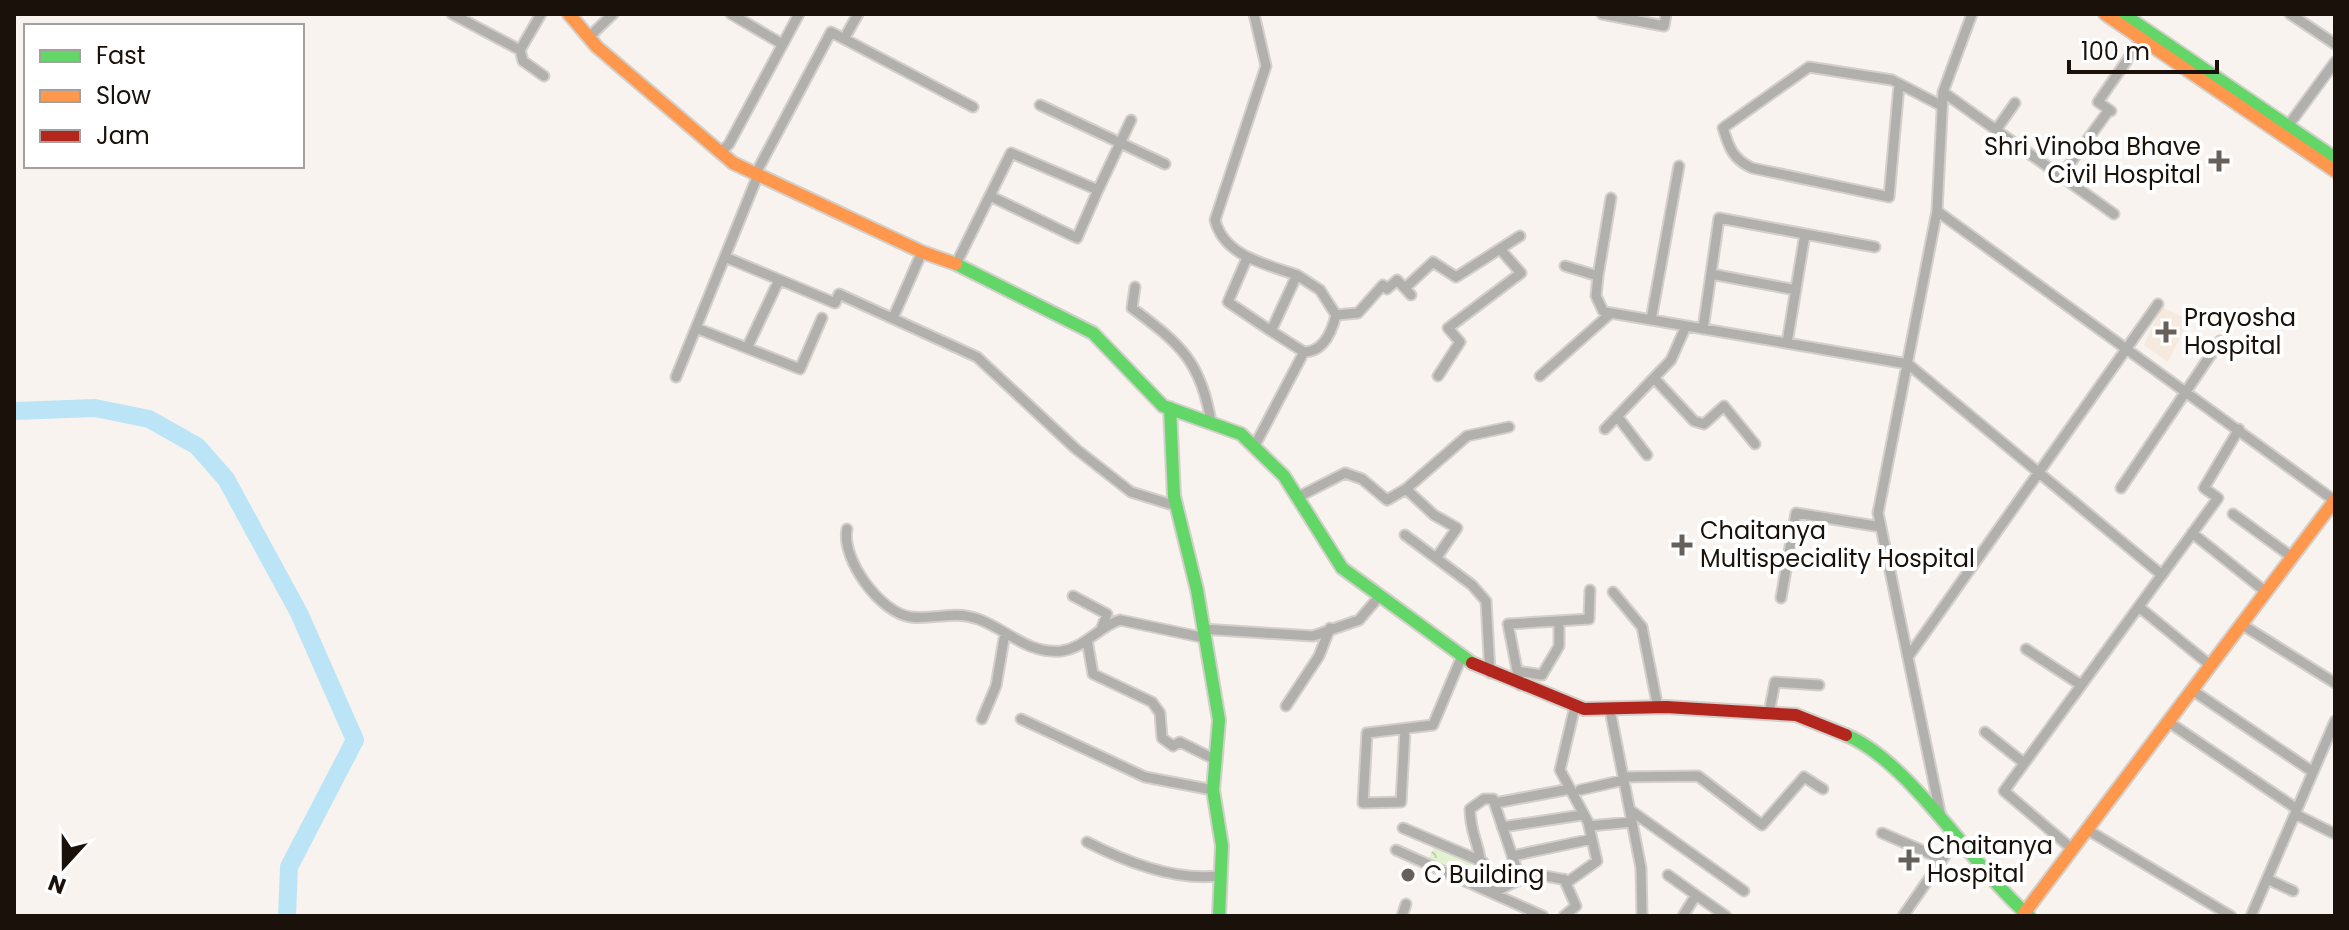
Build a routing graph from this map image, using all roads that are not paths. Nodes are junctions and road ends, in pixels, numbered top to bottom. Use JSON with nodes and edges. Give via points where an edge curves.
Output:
{"nodes":[{"id":1,"x":452,"y":14,"type":"edge"},
{"id":2,"x":541,"y":14,"type":"edge"},
{"id":3,"x":569,"y":14,"type":"edge"},
{"id":4,"x":613,"y":14,"type":"edge"},
{"id":5,"x":731,"y":14,"type":"edge"},
{"id":6,"x":799,"y":14,"type":"edge"},
{"id":7,"x":858,"y":14,"type":"edge"},
{"id":8,"x":1254,"y":14,"type":"edge"},
{"id":9,"x":1607,"y":14,"type":"edge"},
{"id":10,"x":1666,"y":14,"type":"edge"},
{"id":11,"x":1972,"y":14,"type":"edge"},
{"id":12,"x":2105,"y":14,"type":"edge"},
{"id":13,"x":2123,"y":14,"type":"edge"},
{"id":14,"x":2290,"y":14,"type":"edge"},
{"id":15,"x":2145,"y":35,"type":"junction"},
{"id":16,"x":589,"y":37,"type":"junction"},
{"id":17,"x":844,"y":39,"type":"junction"},
{"id":18,"x":782,"y":44,"type":"junction"},
{"id":19,"x":2335,"y":44,"type":"edge"},
{"id":20,"x":520,"y":50,"type":"junction"},
{"id":21,"x":2335,"y":62,"type":"edge"},
{"id":22,"x":544,"y":76,"type":"dead end"},
{"id":23,"x":1899,"y":85,"type":"junction"},
{"id":24,"x":1943,"y":92,"type":"junction"},
{"id":25,"x":2015,"y":103,"type":"dead end"},
{"id":26,"x":1040,"y":105,"type":"dead end"},
{"id":27,"x":1942,"y":106,"type":"junction"},
{"id":28,"x":973,"y":107,"type":"dead end"},
{"id":29,"x":1131,"y":120,"type":"dead end"},
{"id":30,"x":2288,"y":126,"type":"junction"},
{"id":31,"x":1996,"y":130,"type":"junction"},
{"id":32,"x":1122,"y":143,"type":"junction"},
{"id":33,"x":720,"y":153,"type":"junction"},
{"id":34,"x":2335,"y":158,"type":"edge"},
{"id":35,"x":1165,"y":164,"type":"dead end"},
{"id":36,"x":1679,"y":166,"type":"dead end"},
{"id":37,"x":2335,"y":171,"type":"edge"},
{"id":38,"x":757,"y":174,"type":"junction"},
{"id":39,"x":2061,"y":176,"type":"junction"},
{"id":40,"x":1098,"y":190,"type":"junction"},
{"id":41,"x":990,"y":196,"type":"junction"},
{"id":42,"x":1611,"y":198,"type":"dead end"},
{"id":43,"x":1937,"y":211,"type":"junction"},
{"id":44,"x":2114,"y":214,"type":"dead end"},
{"id":45,"x":1805,"y":234,"type":"junction"},
{"id":46,"x":1520,"y":236,"type":"dead end"},
{"id":47,"x":1875,"y":247,"type":"dead end"},
{"id":48,"x":1500,"y":249,"type":"junction"},
{"id":49,"x":922,"y":252,"type":"junction"},
{"id":50,"x":725,"y":257,"type":"junction"},
{"id":51,"x":1247,"y":258,"type":"junction"},
{"id":52,"x":956,"y":264,"type":"junction"},
{"id":53,"x":1565,"y":266,"type":"dead end"},
{"id":54,"x":1711,"y":274,"type":"junction"},
{"id":55,"x":1297,"y":275,"type":"junction"},
{"id":56,"x":1598,"y":276,"type":"junction"},
{"id":57,"x":779,"y":280,"type":"junction"},
{"id":58,"x":1135,"y":287,"type":"dead end"},
{"id":59,"x":1796,"y":290,"type":"junction"},
{"id":60,"x":2158,"y":304,"type":"dead end"},
{"id":61,"x":1611,"y":313,"type":"junction"},
{"id":62,"x":1336,"y":315,"type":"junction"},
{"id":63,"x":822,"y":318,"type":"dead end"},
{"id":64,"x":893,"y":318,"type":"junction"},
{"id":65,"x":1651,"y":320,"type":"junction"},
{"id":66,"x":1686,"y":326,"type":"junction"},
{"id":67,"x":696,"y":328,"type":"junction"},
{"id":68,"x":1703,"y":329,"type":"junction"},
{"id":69,"x":1271,"y":331,"type":"junction"},
{"id":70,"x":2220,"y":341,"type":"dead end"},
{"id":71,"x":1787,"y":343,"type":"junction"},
{"id":72,"x":747,"y":348,"type":"junction"},
{"id":73,"x":2128,"y":348,"type":"junction"},
{"id":74,"x":1304,"y":352,"type":"junction"},
{"id":75,"x":1908,"y":364,"type":"junction"},
{"id":76,"x":1438,"y":376,"type":"dead end"},
{"id":77,"x":1540,"y":376,"type":"dead end"},
{"id":78,"x":676,"y":377,"type":"dead end"},
{"id":79,"x":1654,"y":378,"type":"junction"},
{"id":80,"x":2186,"y":391,"type":"junction"},
{"id":81,"x":1170,"y":408,"type":"junction"},
{"id":82,"x":1617,"y":416,"type":"junction"},
{"id":83,"x":1211,"y":422,"type":"junction"},
{"id":84,"x":1509,"y":427,"type":"dead end"},
{"id":85,"x":1605,"y":429,"type":"dead end"},
{"id":86,"x":2239,"y":429,"type":"junction"},
{"id":87,"x":1755,"y":444,"type":"dead end"},
{"id":88,"x":1254,"y":447,"type":"junction"},
{"id":89,"x":1647,"y":455,"type":"dead end"},
{"id":90,"x":2039,"y":473,"type":"junction"},
{"id":91,"x":2121,"y":488,"type":"dead end"},
{"id":92,"x":1406,"y":489,"type":"junction"},
{"id":93,"x":1298,"y":497,"type":"junction"},
{"id":94,"x":2335,"y":501,"type":"edge"},
{"id":95,"x":1176,"y":506,"type":"junction"},
{"id":96,"x":2233,"y":514,"type":"dead end"},
{"id":97,"x":1881,"y":527,"type":"junction"},
{"id":98,"x":847,"y":529,"type":"dead end"},
{"id":99,"x":2192,"y":533,"type":"junction"},
{"id":100,"x":1405,"y":535,"type":"dead end"},
{"id":101,"x":1437,"y":557,"type":"junction"},
{"id":102,"x":2292,"y":557,"type":"junction"},
{"id":103,"x":2162,"y":575,"type":"junction"},
{"id":104,"x":1590,"y":590,"type":"dead end"},
{"id":105,"x":1613,"y":592,"type":"dead end"},
{"id":106,"x":2266,"y":592,"type":"junction"},
{"id":107,"x":1073,"y":596,"type":"dead end"},
{"id":108,"x":1378,"y":598,"type":"junction"},
{"id":109,"x":1781,"y":598,"type":"dead end"},
{"id":110,"x":2139,"y":607,"type":"junction"},
{"id":111,"x":1559,"y":621,"type":"junction"},
{"id":112,"x":2241,"y":624,"type":"junction"},
{"id":113,"x":1330,"y":628,"type":"junction"},
{"id":114,"x":1101,"y":630,"type":"junction"},
{"id":115,"x":1005,"y":633,"type":"junction"},
{"id":116,"x":1204,"y":634,"type":"junction"},
{"id":117,"x":1087,"y":640,"type":"junction"},
{"id":118,"x":2026,"y":649,"type":"dead end"},
{"id":119,"x":1462,"y":656,"type":"junction"},
{"id":120,"x":1908,"y":657,"type":"junction"},
{"id":121,"x":2210,"y":665,"type":"junction"},
{"id":122,"x":1517,"y":671,"type":"junction"},
{"id":123,"x":1490,"y":673,"type":"junction"},
{"id":124,"x":2335,"y":683,"type":"edge"},
{"id":125,"x":1520,"y":685,"type":"junction"},
{"id":126,"x":1819,"y":685,"type":"dead end"},
{"id":127,"x":2081,"y":685,"type":"junction"},
{"id":128,"x":2192,"y":690,"type":"junction"},
{"id":129,"x":1286,"y":706,"type":"dead end"},
{"id":130,"x":1575,"y":706,"type":"junction"},
{"id":131,"x":1658,"y":708,"type":"junction"},
{"id":132,"x":1610,"y":710,"type":"junction"},
{"id":133,"x":1769,"y":713,"type":"junction"},
{"id":134,"x":982,"y":719,"type":"dead end"},
{"id":135,"x":1021,"y":719,"type":"dead end"},
{"id":136,"x":2167,"y":721,"type":"junction"},
{"id":137,"x":2335,"y":721,"type":"edge"},
{"id":138,"x":1405,"y":730,"type":"junction"},
{"id":139,"x":1985,"y":732,"type":"dead end"},
{"id":140,"x":1214,"y":759,"type":"junction"},
{"id":141,"x":2024,"y":763,"type":"junction"},
{"id":142,"x":2313,"y":772,"type":"junction"},
{"id":143,"x":1624,"y":779,"type":"junction"},
{"id":144,"x":1575,"y":789,"type":"junction"},
{"id":145,"x":1823,"y":789,"type":"dead end"},
{"id":146,"x":1213,"y":790,"type":"junction"},
{"id":147,"x":1495,"y":803,"type":"junction"},
{"id":148,"x":1630,"y":810,"type":"junction"},
{"id":149,"x":2296,"y":812,"type":"junction"},
{"id":150,"x":1582,"y":815,"type":"junction"},
{"id":151,"x":1941,"y":818,"type":"junction"},
{"id":152,"x":1632,"y":822,"type":"junction"},
{"id":153,"x":1589,"y":826,"type":"junction"},
{"id":154,"x":1502,"y":827,"type":"junction"},
{"id":155,"x":1403,"y":828,"type":"dead end"},
{"id":156,"x":2086,"y":829,"type":"junction"},
{"id":157,"x":1882,"y":833,"type":"dead end"},
{"id":158,"x":2333,"y":833,"type":"dead end"},
{"id":159,"x":1958,"y":837,"type":"junction"},
{"id":160,"x":1592,"y":839,"type":"junction"},
{"id":161,"x":1087,"y":842,"type":"dead end"},
{"id":162,"x":2071,"y":848,"type":"junction"},
{"id":163,"x":1396,"y":850,"type":"dead end"},
{"id":164,"x":1512,"y":856,"type":"junction"},
{"id":165,"x":1942,"y":859,"type":"junction"},
{"id":166,"x":1483,"y":862,"type":"junction"},
{"id":167,"x":1668,"y":875,"type":"dead end"},
{"id":168,"x":1218,"y":876,"type":"junction"},
{"id":169,"x":1520,"y":879,"type":"junction"},
{"id":170,"x":1564,"y":879,"type":"junction"},
{"id":171,"x":2267,"y":879,"type":"junction"},
{"id":172,"x":1744,"y":891,"type":"dead end"},
{"id":173,"x":2293,"y":891,"type":"dead end"},
{"id":174,"x":1696,"y":895,"type":"junction"},
{"id":175,"x":1406,"y":904,"type":"dead end"},
{"id":176,"x":2025,"y":915,"type":"edge"},
{"id":177,"x":1219,"y":916,"type":"edge"},
{"id":178,"x":1402,"y":916,"type":"edge"},
{"id":179,"x":1543,"y":916,"type":"edge"},
{"id":180,"x":1564,"y":916,"type":"edge"},
{"id":181,"x":1642,"y":916,"type":"edge"},
{"id":182,"x":1683,"y":916,"type":"edge"},
{"id":183,"x":1726,"y":916,"type":"edge"},
{"id":184,"x":1903,"y":916,"type":"edge"},
{"id":185,"x":2231,"y":916,"type":"edge"},
{"id":186,"x":2251,"y":916,"type":"edge"}],
"edges":[{"from":1,"to":20,"type":"street"},
{"from":2,"to":20,"type":"street"},
{"from":3,"to":16,"type":"main road"},
{"from":4,"to":16,"type":"street"},
{"from":5,"to":18,"type":"street"},
{"from":6,"to":18,"type":"street"},
{"from":7,"to":17,"type":"street"},
{"from":8,"to":51,"type":"street","via":[[1266,66],[1215,220],[1222,239]]},
{"from":9,"to":10,"type":"street","via":[[1664,26]]},
{"from":11,"to":24,"type":"street"},
{"from":12,"to":15,"type":"main road"},
{"from":13,"to":15,"type":"main road"},
{"from":14,"to":19,"type":"street"},
{"from":15,"to":30,"type":"main road"},
{"from":15,"to":37,"type":"main road"},
{"from":15,"to":39,"type":"street","via":[[2098,102],[2110,110]]},
{"from":16,"to":33,"type":"main road"},
{"from":17,"to":28,"type":"street"},
{"from":17,"to":38,"type":"street","via":[[831,32]]},
{"from":18,"to":33,"type":"street"},
{"from":20,"to":22,"type":"street","via":[[523,61]]},
{"from":21,"to":30,"type":"street"},
{"from":23,"to":23,"type":"street","via":[[1809,67],[1723,128],[1727,144],[1736,161],[1752,168],[1889,197]]},
{"from":23,"to":27,"type":"street"},
{"from":24,"to":27,"type":"street"},
{"from":24,"to":31,"type":"street"},
{"from":25,"to":31,"type":"street"},
{"from":26,"to":32,"type":"street"},
{"from":27,"to":43,"type":"street"},
{"from":29,"to":32,"type":"street"},
{"from":30,"to":34,"type":"main road"},
{"from":31,"to":39,"type":"street"},
{"from":32,"to":35,"type":"street"},
{"from":32,"to":40,"type":"street"},
{"from":33,"to":38,"type":"main road"},
{"from":36,"to":65,"type":"street"},
{"from":38,"to":49,"type":"main road"},
{"from":38,"to":50,"type":"street"},
{"from":39,"to":44,"type":"street"},
{"from":40,"to":41,"type":"street","via":[[1011,153]]},
{"from":40,"to":41,"type":"street","via":[[1077,238]]},
{"from":41,"to":52,"type":"street"},
{"from":42,"to":56,"type":"street"},
{"from":43,"to":73,"type":"street"},
{"from":43,"to":75,"type":"street"},
{"from":45,"to":47,"type":"street"},
{"from":45,"to":54,"type":"street","via":[[1719,218]]},
{"from":45,"to":59,"type":"street"},
{"from":46,"to":48,"type":"street"},
{"from":48,"to":62,"type":"street","via":[[1456,277],[1433,262],[1408,292],[1397,280],[1387,289],[1383,285],[1358,313]]},
{"from":48,"to":76,"type":"street","via":[[1521,273],[1448,328],[1460,342]]},
{"from":49,"to":52,"type":"main road"},
{"from":49,"to":64,"type":"street"},
{"from":50,"to":57,"type":"street"},
{"from":50,"to":67,"type":"street"},
{"from":51,"to":55,"type":"street"},
{"from":51,"to":69,"type":"street","via":[[1228,302]]},
{"from":52,"to":81,"type":"main road","via":[[1093,333]]},
{"from":53,"to":56,"type":"street"},
{"from":54,"to":59,"type":"street"},
{"from":54,"to":68,"type":"street"},
{"from":55,"to":62,"type":"street","via":[[1320,290]]},
{"from":55,"to":69,"type":"street"},
{"from":56,"to":61,"type":"street","via":[[1596,296],[1603,311]]},
{"from":57,"to":64,"type":"street","via":[[835,303],[839,294]]},
{"from":57,"to":72,"type":"street"},
{"from":58,"to":83,"type":"street","via":[[1132,308],[1192,360],[1204,382]]},
{"from":59,"to":71,"type":"street"},
{"from":60,"to":73,"type":"street"},
{"from":61,"to":65,"type":"street"},
{"from":61,"to":77,"type":"street"},
{"from":62,"to":74,"type":"street","via":[[1328,337]]},
{"from":63,"to":72,"type":"street","via":[[800,369]]},
{"from":64,"to":95,"type":"street","via":[[977,357],[1131,492]]},
{"from":65,"to":66,"type":"street"},
{"from":66,"to":68,"type":"street"},
{"from":66,"to":79,"type":"street","via":[[1671,360]]},
{"from":67,"to":72,"type":"street"},
{"from":67,"to":78,"type":"street"},
{"from":68,"to":71,"type":"street"},
{"from":69,"to":74,"type":"street"},
{"from":70,"to":80,"type":"street"},
{"from":71,"to":75,"type":"street"},
{"from":73,"to":80,"type":"street"},
{"from":73,"to":90,"type":"street"},
{"from":74,"to":88,"type":"street"},
{"from":75,"to":90,"type":"street"},
{"from":75,"to":97,"type":"street","via":[[1878,513]]},
{"from":79,"to":82,"type":"street"},
{"from":79,"to":87,"type":"street","via":[[1694,421],[1704,424],[1724,406]]},
{"from":80,"to":86,"type":"street"},
{"from":80,"to":91,"type":"street"},
{"from":81,"to":83,"type":"main road"},
{"from":81,"to":95,"type":"main road"},
{"from":82,"to":85,"type":"street"},
{"from":82,"to":89,"type":"street"},
{"from":83,"to":88,"type":"main road","via":[[1241,434]]},
{"from":84,"to":92,"type":"street","via":[[1467,436]]},
{"from":86,"to":94,"type":"street"},
{"from":86,"to":99,"type":"street","via":[[2204,488],[2218,498]]},
{"from":88,"to":93,"type":"main road"},
{"from":90,"to":103,"type":"street"},
{"from":90,"to":120,"type":"street"},
{"from":92,"to":93,"type":"street","via":[[1387,500],[1362,479],[1345,473]]},
{"from":92,"to":101,"type":"street","via":[[1457,528]]},
{"from":93,"to":108,"type":"main road","via":[[1342,568]]},
{"from":94,"to":102,"type":"main road"},
{"from":95,"to":116,"type":"main road"},
{"from":96,"to":102,"type":"street"},
{"from":97,"to":109,"type":"street","via":[[1796,513]]},
{"from":97,"to":120,"type":"street"},
{"from":98,"to":115,"type":"street","via":[[850,556],[888,608],[910,617],[961,613]]},
{"from":99,"to":103,"type":"street"},
{"from":99,"to":106,"type":"street"},
{"from":100,"to":101,"type":"street"},
{"from":101,"to":123,"type":"street","via":[[1486,601]]},
{"from":102,"to":106,"type":"main road"},
{"from":103,"to":110,"type":"street"},
{"from":104,"to":111,"type":"street","via":[[1589,619]]},
{"from":105,"to":131,"type":"street","via":[[1642,627]]},
{"from":106,"to":112,"type":"main road"},
{"from":107,"to":114,"type":"street","via":[[1107,614]]},
{"from":108,"to":113,"type":"street","via":[[1359,620]]},
{"from":108,"to":119,"type":"main road"},
{"from":110,"to":121,"type":"street"},
{"from":110,"to":127,"type":"street"},
{"from":111,"to":122,"type":"street","via":[[1559,646],[1542,675]]},
{"from":111,"to":122,"type":"street","via":[[1508,624]]},
{"from":112,"to":121,"type":"main road"},
{"from":112,"to":124,"type":"street"},
{"from":113,"to":116,"type":"street","via":[[1313,636]]},
{"from":113,"to":129,"type":"street","via":[[1319,656]]},
{"from":114,"to":116,"type":"street","via":[[1132,620],[1170,633]]},
{"from":114,"to":117,"type":"street"},
{"from":115,"to":117,"type":"street","via":[[1042,650],[1071,649]]},
{"from":115,"to":134,"type":"street","via":[[999,673]]},
{"from":116,"to":140,"type":"main road","via":[[1219,720]]},
{"from":117,"to":140,"type":"street","via":[[1093,674],[1152,702],[1160,713],[1162,738],[1173,746],[1180,742]]},
{"from":118,"to":127,"type":"street"},
{"from":119,"to":123,"type":"main road"},
{"from":119,"to":138,"type":"street","via":[[1433,725]]},
{"from":120,"to":151,"type":"street"},
{"from":121,"to":128,"type":"main road"},
{"from":122,"to":125,"type":"street"},
{"from":123,"to":125,"type":"main road"},
{"from":125,"to":130,"type":"main road"},
{"from":126,"to":133,"type":"street","via":[[1775,682]]},
{"from":127,"to":141,"type":"street"},
{"from":128,"to":136,"type":"main road"},
{"from":128,"to":142,"type":"street"},
{"from":130,"to":132,"type":"main road"},
{"from":130,"to":144,"type":"street","via":[[1560,770]]},
{"from":131,"to":132,"type":"main road"},
{"from":131,"to":133,"type":"main road"},
{"from":132,"to":143,"type":"street"},
{"from":133,"to":151,"type":"main road","via":[[1796,715],[1867,744]]},
{"from":135,"to":146,"type":"street","via":[[1145,777]]},
{"from":136,"to":149,"type":"street"},
{"from":136,"to":156,"type":"main road"},
{"from":137,"to":142,"type":"street"},
{"from":138,"to":138,"type":"street","via":[[1401,802],[1363,803],[1367,733]]},
{"from":139,"to":141,"type":"street"},
{"from":140,"to":146,"type":"main road"},
{"from":141,"to":162,"type":"street","via":[[2004,791]]},
{"from":142,"to":149,"type":"street"},
{"from":143,"to":144,"type":"street"},
{"from":143,"to":145,"type":"street","via":[[1698,776],[1762,825],[1804,777]]},
{"from":143,"to":148,"type":"street"},
{"from":144,"to":147,"type":"street"},
{"from":144,"to":150,"type":"street"},
{"from":146,"to":168,"type":"main road","via":[[1222,846]]},
{"from":147,"to":154,"type":"street"},
{"from":147,"to":166,"type":"street","via":[[1484,799],[1470,809]]},
{"from":148,"to":152,"type":"street"},
{"from":148,"to":172,"type":"street"},
{"from":149,"to":158,"type":"street"},
{"from":149,"to":171,"type":"street"},
{"from":150,"to":153,"type":"street"},
{"from":150,"to":154,"type":"street"},
{"from":151,"to":159,"type":"main road"},
{"from":152,"to":153,"type":"street"},
{"from":152,"to":181,"type":"street","via":[[1641,868]]},
{"from":153,"to":160,"type":"street"},
{"from":154,"to":164,"type":"street"},
{"from":155,"to":166,"type":"street"},
{"from":156,"to":162,"type":"main road"},
{"from":156,"to":185,"type":"street"},
{"from":157,"to":165,"type":"street"},
{"from":159,"to":165,"type":"street"},
{"from":159,"to":176,"type":"main road"},
{"from":160,"to":164,"type":"street"},
{"from":160,"to":170,"type":"street","via":[[1597,861],[1569,881]]},
{"from":161,"to":168,"type":"street","via":[[1153,868],[1198,878]]},
{"from":162,"to":176,"type":"main road"},
{"from":163,"to":179,"type":"street"},
{"from":164,"to":169,"type":"street"},
{"from":165,"to":184,"type":"street"},
{"from":166,"to":169,"type":"street","via":[[1478,882],[1497,891]]},
{"from":167,"to":174,"type":"street"},
{"from":168,"to":177,"type":"main road"},
{"from":169,"to":170,"type":"street","via":[[1527,874]]},
{"from":170,"to":180,"type":"street","via":[[1576,906]]},
{"from":171,"to":173,"type":"street"},
{"from":171,"to":186,"type":"street"},
{"from":174,"to":182,"type":"street"},
{"from":174,"to":183,"type":"street"},
{"from":175,"to":178,"type":"street"}]}
